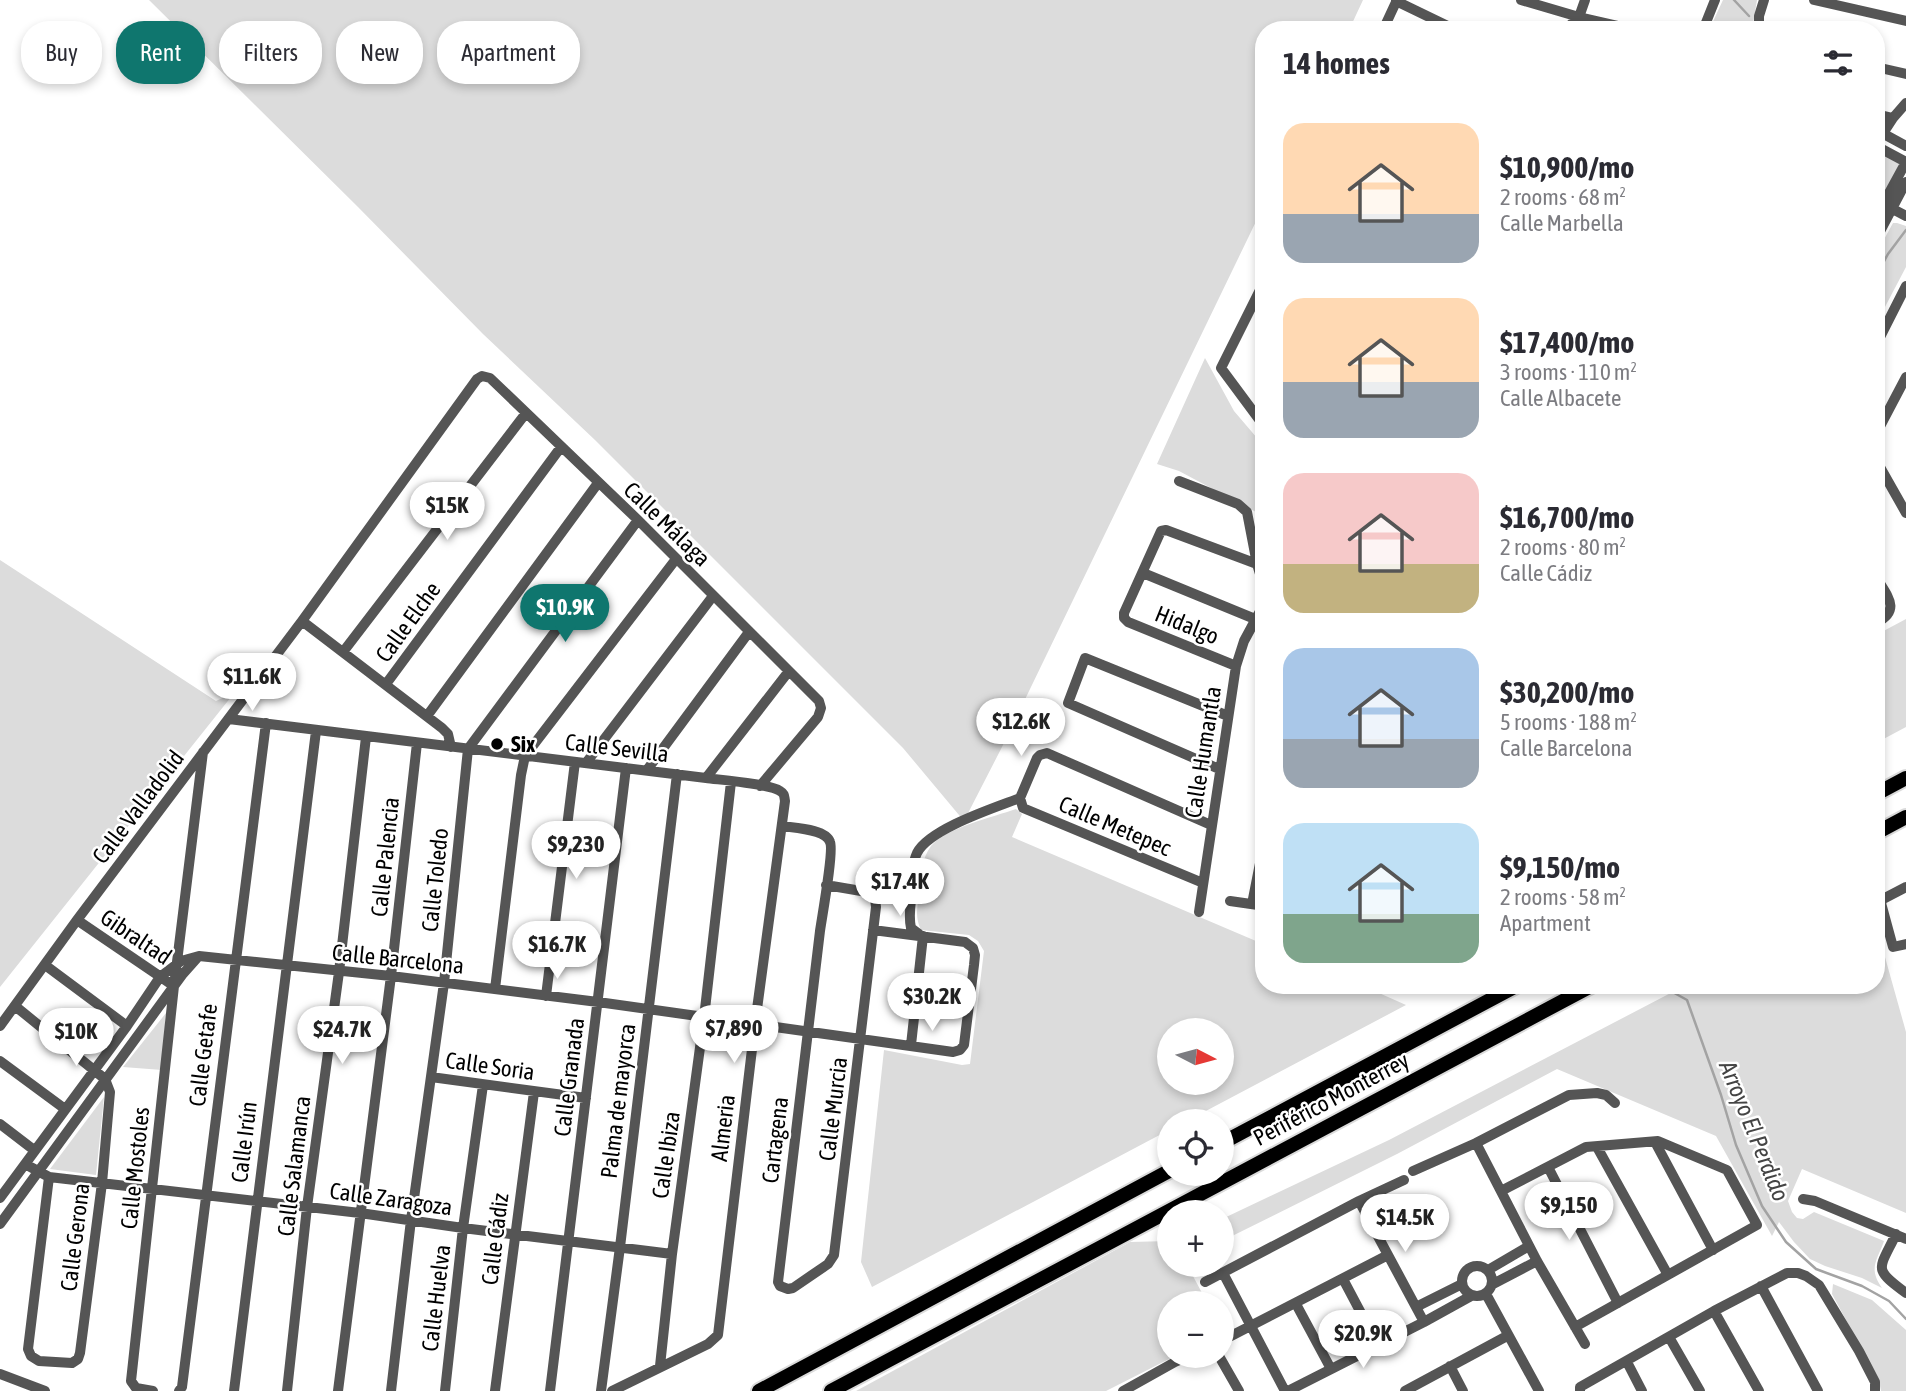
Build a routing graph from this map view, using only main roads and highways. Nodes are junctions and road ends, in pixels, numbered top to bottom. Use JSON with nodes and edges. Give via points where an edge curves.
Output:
{"nodes":[{"id":1,"x":1906,"y":778,"type":"edge"},
{"id":2,"x":1885,"y":789,"type":"edge"},
{"id":3,"x":1906,"y":817,"type":"edge"},
{"id":4,"x":1885,"y":828,"type":"edge"},
{"id":5,"x":1501,"y":994,"type":"edge"},
{"id":6,"x":1576,"y":994,"type":"edge"},
{"id":7,"x":1234,"y":1137,"type":"edge"},
{"id":8,"x":1157,"y":1177,"type":"edge"},
{"id":9,"x":759,"y":1391,"type":"edge"},
{"id":10,"x":831,"y":1391,"type":"edge"}],
"edges":[{"from":1,"to":2,"type":"highway"},
{"from":3,"to":4,"type":"highway"},
{"from":5,"to":7,"type":"highway","name":"Periférico Monterrey"},
{"from":6,"to":10,"type":"highway","name":"Periférico Monterrey"},
{"from":8,"to":9,"type":"highway"}]}
